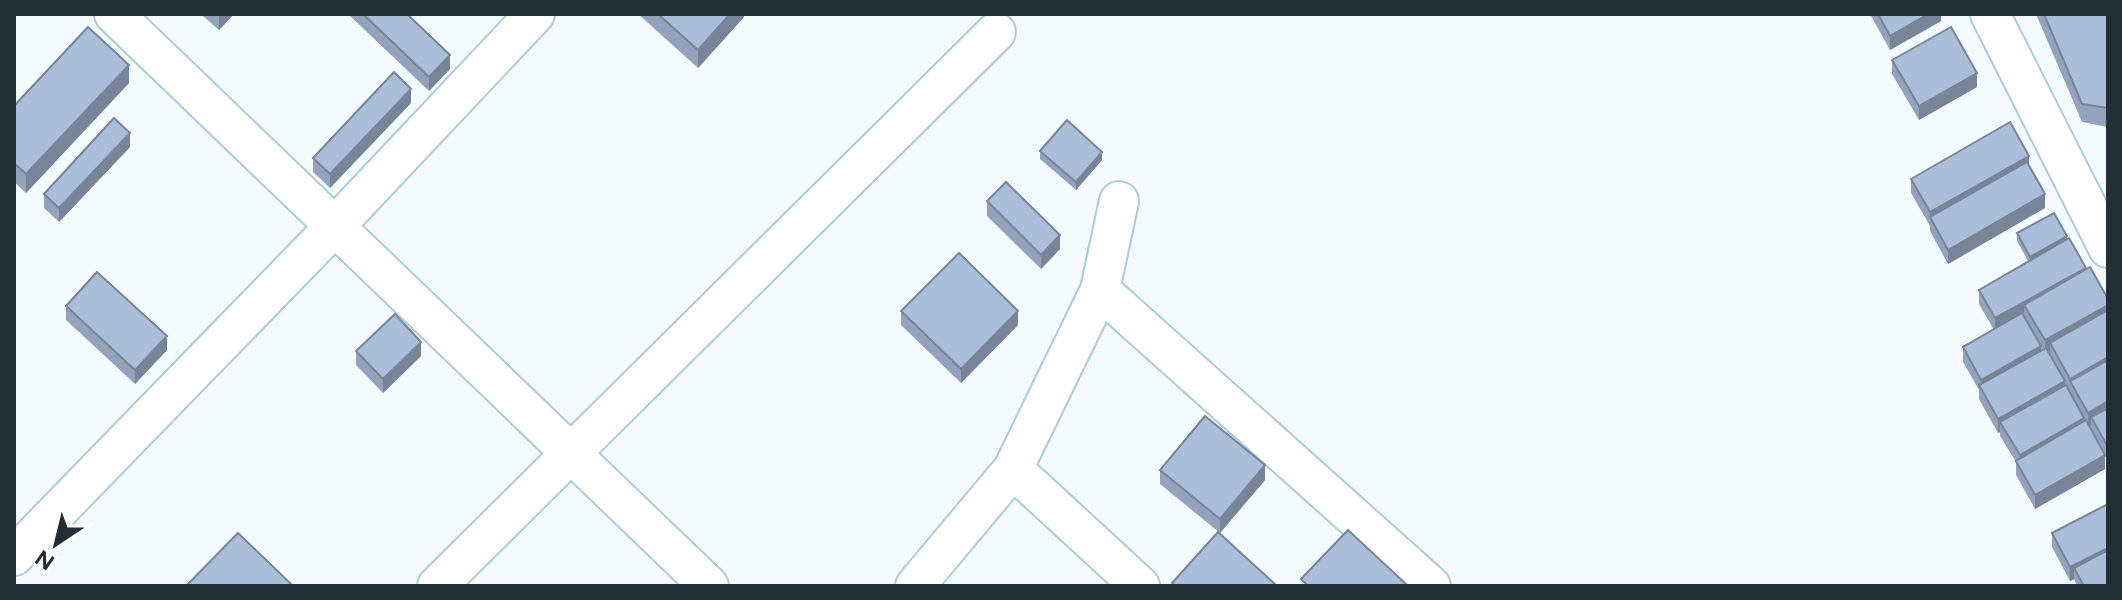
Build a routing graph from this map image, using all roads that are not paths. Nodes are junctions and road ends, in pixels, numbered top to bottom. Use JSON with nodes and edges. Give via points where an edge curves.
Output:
{"nodes":[{"id":1,"x":114,"y":14,"type":"edge"},
{"id":2,"x":535,"y":14,"type":"edge"},
{"id":3,"x":1990,"y":14,"type":"edge"},
{"id":4,"x":996,"y":32,"type":"dead end"},
{"id":5,"x":1119,"y":201,"type":"dead end"},
{"id":6,"x":336,"y":225,"type":"junction"},
{"id":7,"x":2108,"y":248,"type":"edge"},
{"id":8,"x":1100,"y":290,"type":"junction"},
{"id":9,"x":570,"y":452,"type":"junction"},
{"id":10,"x":1013,"y":469,"type":"junction"},
{"id":11,"x":14,"y":556,"type":"edge"},
{"id":12,"x":437,"y":586,"type":"edge"},
{"id":13,"x":709,"y":586,"type":"edge"},
{"id":14,"x":915,"y":586,"type":"edge"},
{"id":15,"x":1140,"y":586,"type":"edge"},
{"id":16,"x":1431,"y":586,"type":"edge"}],
"edges":[{"from":1,"to":6,"type":"street"},
{"from":2,"to":6,"type":"street"},
{"from":3,"to":7,"type":"street"},
{"from":4,"to":9,"type":"street"},
{"from":5,"to":8,"type":"street"},
{"from":6,"to":9,"type":"street"},
{"from":6,"to":11,"type":"street"},
{"from":8,"to":10,"type":"street"},
{"from":8,"to":16,"type":"street"},
{"from":9,"to":12,"type":"street"},
{"from":9,"to":13,"type":"street"},
{"from":10,"to":14,"type":"street"},
{"from":10,"to":15,"type":"street"}]}
